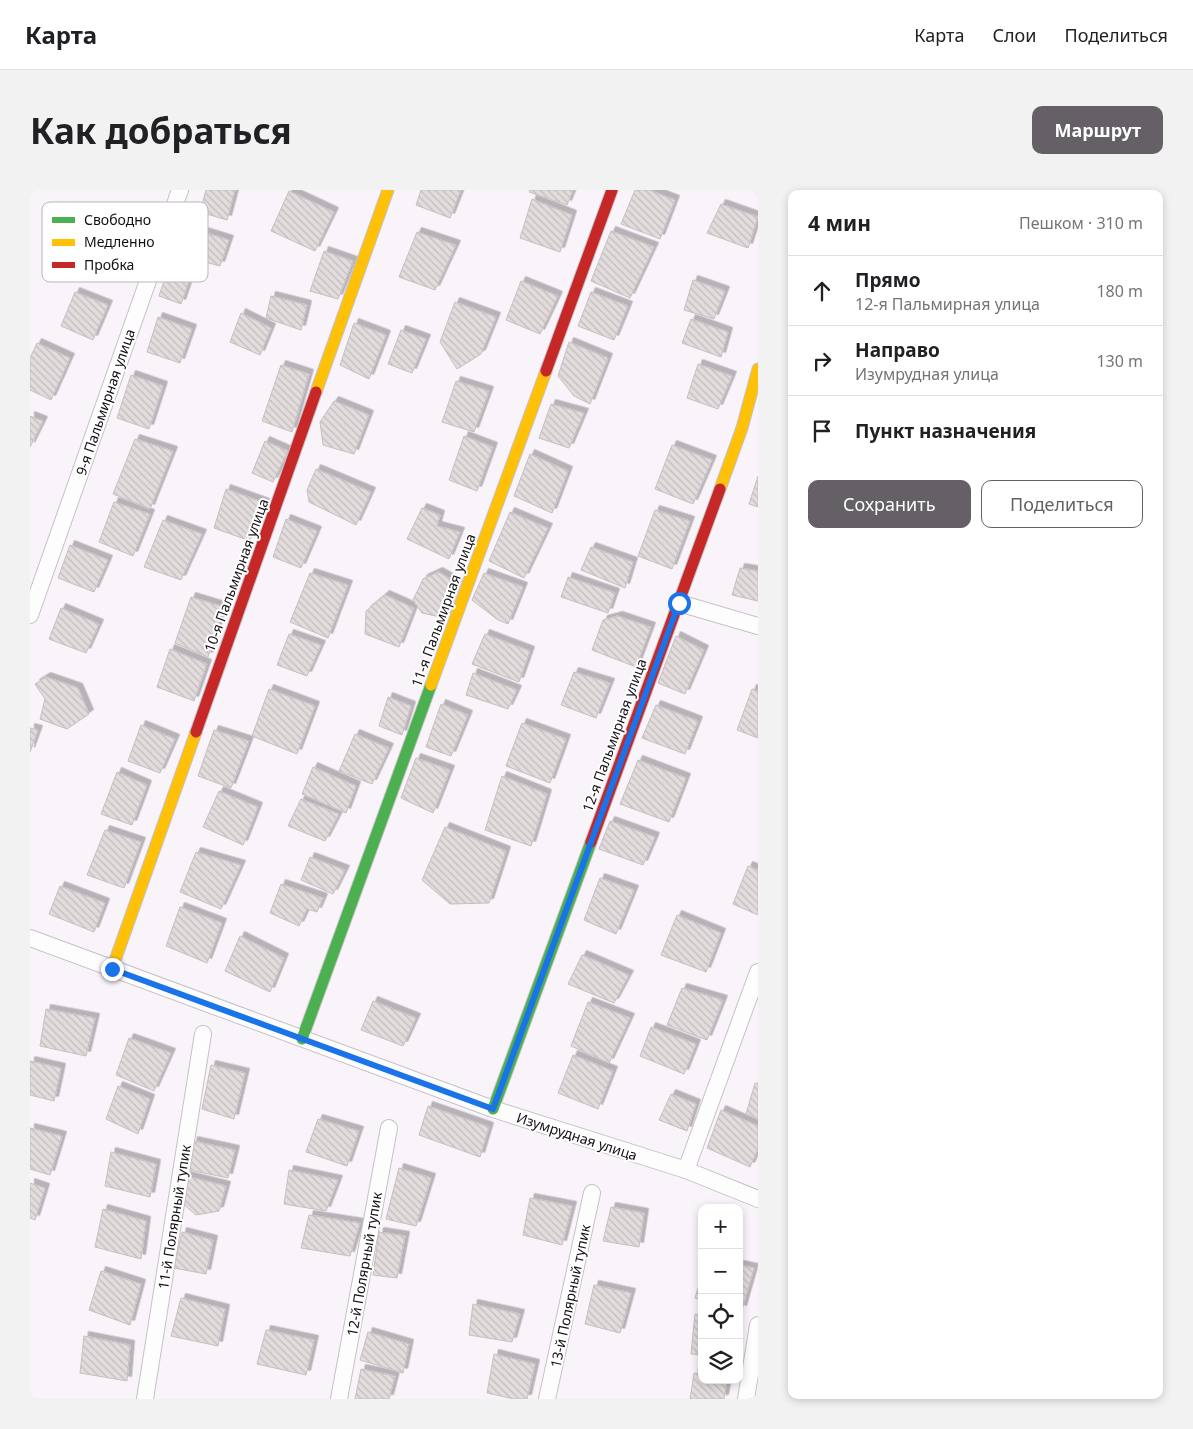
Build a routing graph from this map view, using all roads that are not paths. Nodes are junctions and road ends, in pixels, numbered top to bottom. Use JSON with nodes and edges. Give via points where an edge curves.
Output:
{"nodes":[{"id":1,"x":180,"y":190,"type":"edge"},
{"id":2,"x":388,"y":190,"type":"edge"},
{"id":3,"x":612,"y":190,"type":"edge"},
{"id":4,"x":176,"y":202,"type":"edge"},
{"id":5,"x":148,"y":282,"type":"edge"},
{"id":6,"x":758,"y":369,"type":"edge"},
{"id":7,"x":742,"y":428,"type":"junction"},
{"id":8,"x":758,"y":432,"type":"edge"},
{"id":9,"x":679,"y":603,"type":"junction"},
{"id":10,"x":30,"y":615,"type":"edge"},
{"id":11,"x":758,"y":626,"type":"edge"},
{"id":12,"x":30,"y":938,"type":"edge"},
{"id":13,"x":112,"y":969,"type":"junction"},
{"id":14,"x":758,"y":972,"type":"edge"},
{"id":15,"x":202,"y":1034,"type":"dead end"},
{"id":16,"x":302,"y":1039,"type":"junction"},
{"id":17,"x":493,"y":1109,"type":"junction"},
{"id":18,"x":389,"y":1128,"type":"dead end"},
{"id":19,"x":686,"y":1170,"type":"junction"},
{"id":20,"x":592,"y":1193,"type":"dead end"},
{"id":21,"x":758,"y":1199,"type":"edge"},
{"id":22,"x":758,"y":1325,"type":"edge"},
{"id":23,"x":145,"y":1399,"type":"edge"},
{"id":24,"x":339,"y":1399,"type":"edge"},
{"id":25,"x":547,"y":1399,"type":"edge"},
{"id":26,"x":746,"y":1399,"type":"edge"}],
"edges":[{"from":1,"to":4,"type":"street","name":"9-я Пальмирная улица"},
{"from":2,"to":13,"type":"street","name":"10-я Пальмирная улица"},
{"from":3,"to":16,"type":"street","name":"11-я Пальмирная улица"},
{"from":5,"to":10,"type":"street","name":"9-я Пальмирная улица"},
{"from":6,"to":7,"type":"street","name":"12-я Пальмирная улица"},
{"from":7,"to":8,"type":"street"},
{"from":7,"to":9,"type":"street","name":"12-я Пальмирная улица"},
{"from":9,"to":11,"type":"street"},
{"from":9,"to":17,"type":"street","name":"12-я Пальмирная улица"},
{"from":12,"to":13,"type":"street","name":"Изумрудная улица"},
{"from":13,"to":16,"type":"street","name":"Изумрудная улица"},
{"from":14,"to":19,"type":"street"},
{"from":15,"to":23,"type":"street","name":"11-й Полярный тупик"},
{"from":16,"to":17,"type":"street","name":"Изумрудная улица"},
{"from":17,"to":19,"type":"street","name":"Изумрудная улица"},
{"from":18,"to":24,"type":"street","name":"12-й Полярный тупик"},
{"from":19,"to":21,"type":"street","name":"Изумрудная улица"},
{"from":20,"to":25,"type":"street","name":"13-й Полярный тупик"},
{"from":22,"to":26,"type":"street"}]}
